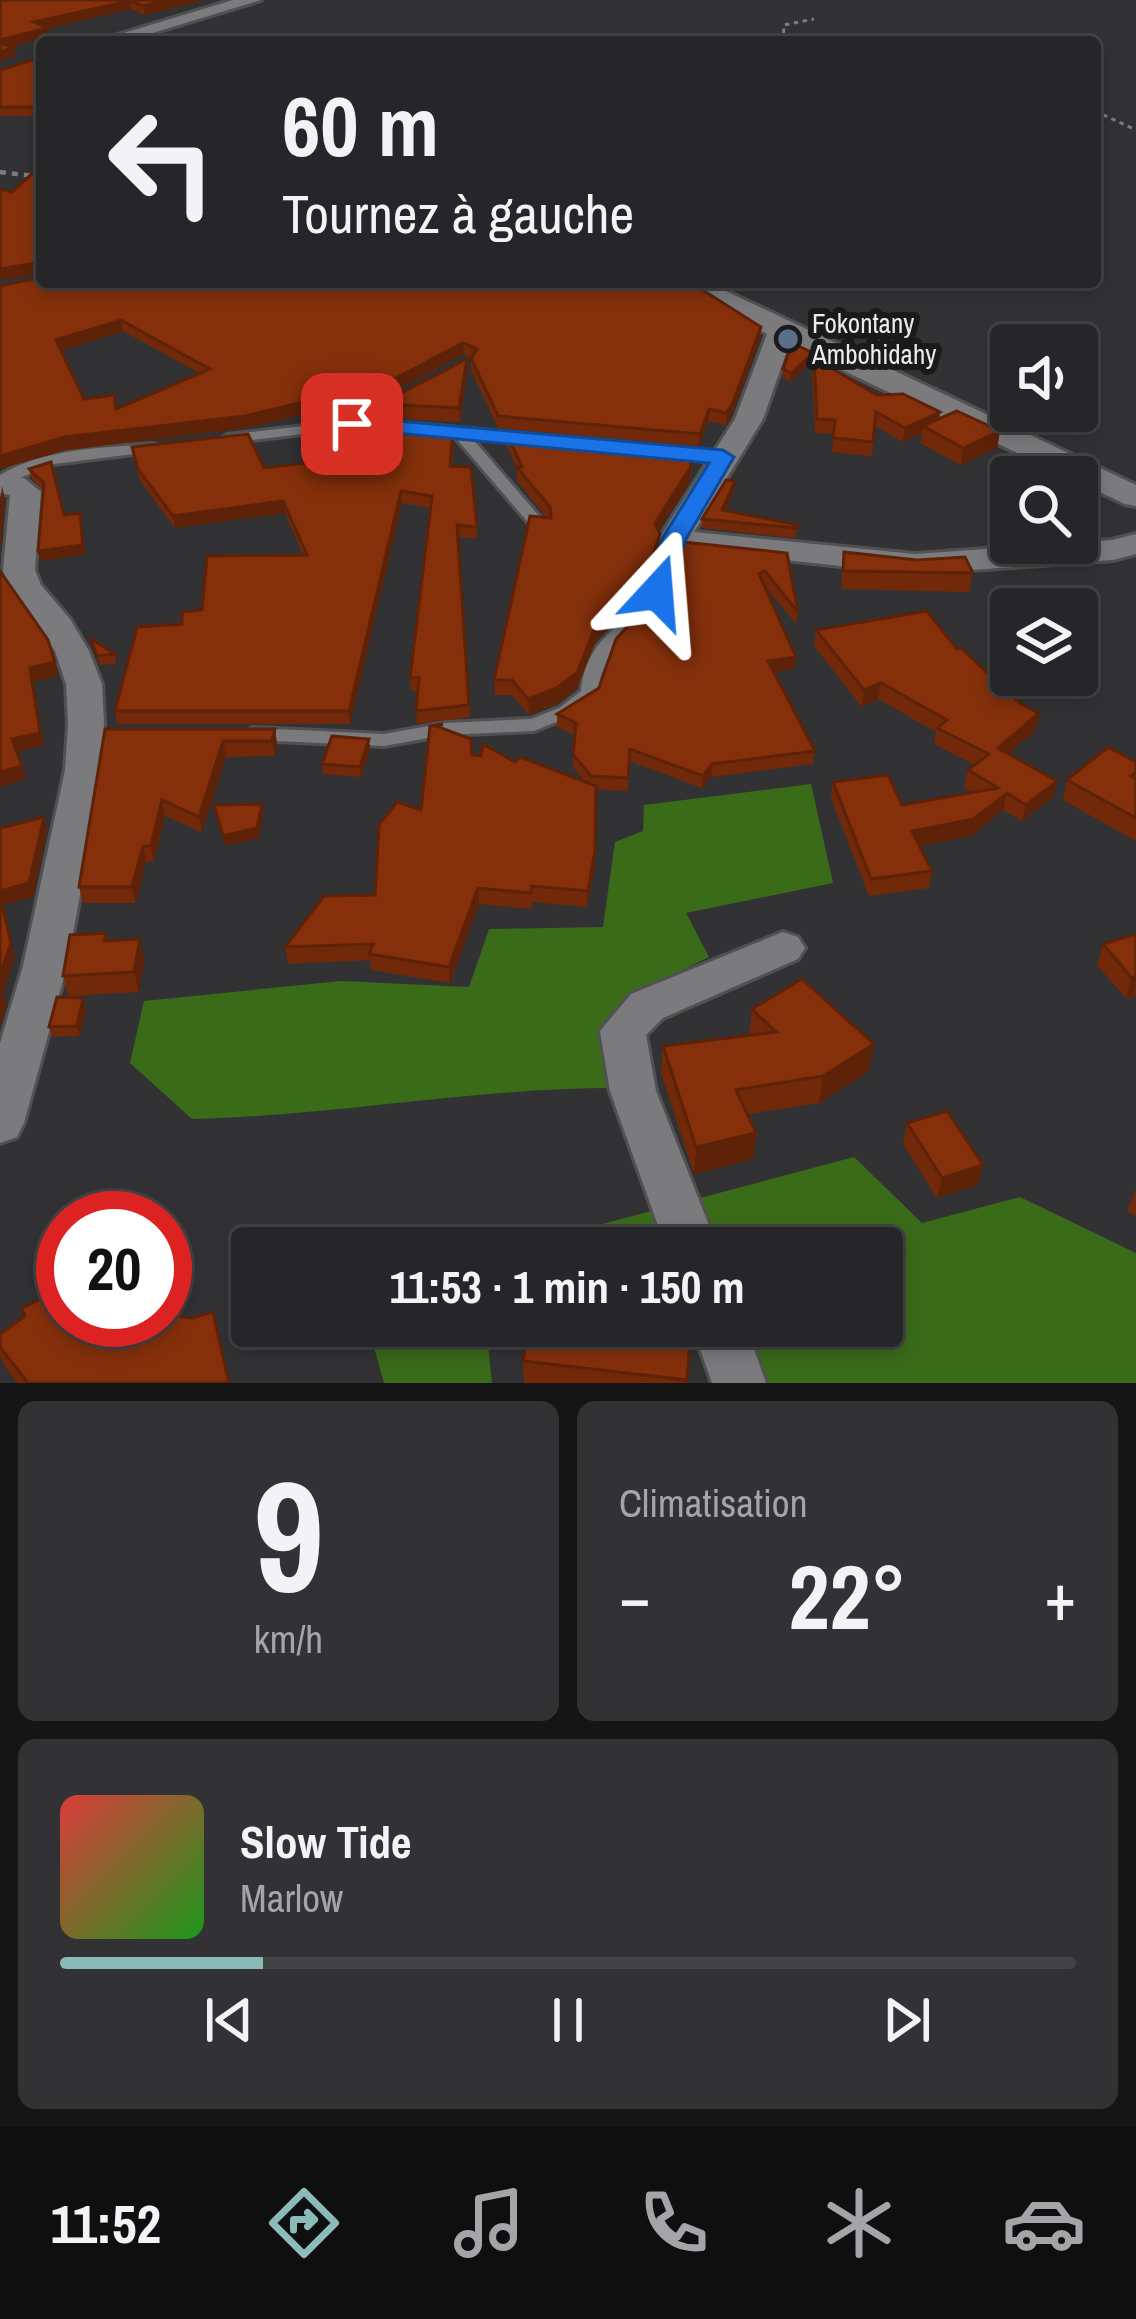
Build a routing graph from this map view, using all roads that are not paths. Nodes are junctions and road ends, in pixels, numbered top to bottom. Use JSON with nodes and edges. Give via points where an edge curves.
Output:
{"nodes":[{"id":1,"x":252,"y":0,"type":"edge"},
{"id":2,"x":124,"y":36,"type":"edge"},
{"id":3,"x":699,"y":288,"type":"edge"},
{"id":4,"x":781,"y":331,"type":"junction"},
{"id":5,"x":409,"y":393,"type":"edge"},
{"id":6,"x":352,"y":424,"type":"junction"},
{"id":7,"x":457,"y":430,"type":"junction"},
{"id":8,"x":545,"y":439,"type":"edge"},
{"id":9,"x":213,"y":440,"type":"edge"},
{"id":10,"x":166,"y":446,"type":"edge"},
{"id":11,"x":0,"y":483,"type":"edge"},
{"id":12,"x":1136,"y":497,"type":"edge"},
{"id":13,"x":538,"y":524,"type":"edge"},
{"id":14,"x":674,"y":539,"type":"junction"},
{"id":15,"x":1136,"y":544,"type":"edge"},
{"id":16,"x":226,"y":734,"type":"edge"},
{"id":17,"x":783,"y":948,"type":"dead end"},
{"id":18,"x":0,"y":1123,"type":"edge"},
{"id":19,"x":684,"y":1227,"type":"edge"},
{"id":20,"x":726,"y":1347,"type":"edge"},
{"id":21,"x":739,"y":1383,"type":"edge"}],
"edges":[{"from":1,"to":2,"type":"street"},
{"from":3,"to":4,"type":"street"},
{"from":4,"to":12,"type":"street"},
{"from":4,"to":14,"type":"street","via":[[749,418],[712,456]]},
{"from":5,"to":6,"type":"lane"},
{"from":6,"to":7,"type":"lane"},
{"from":6,"to":9,"type":"lane"},
{"from":7,"to":8,"type":"lane"},
{"from":7,"to":13,"type":"lane"},
{"from":10,"to":11,"type":"lane","via":[[68,458]]},
{"from":11,"to":18,"type":"street","via":[[26,492],[19,570],[72,651],[97,734],[46,966]]},
{"from":14,"to":15,"type":"street","via":[[915,564]]},
{"from":14,"to":16,"type":"lane","via":[[657,592],[617,628],[590,670],[590,692],[565,712],[534,725],[385,740]]},
{"from":17,"to":19,"type":"street","via":[[647,1006],[623,1031],[634,1091]]},
{"from":20,"to":21,"type":"street"}]}
